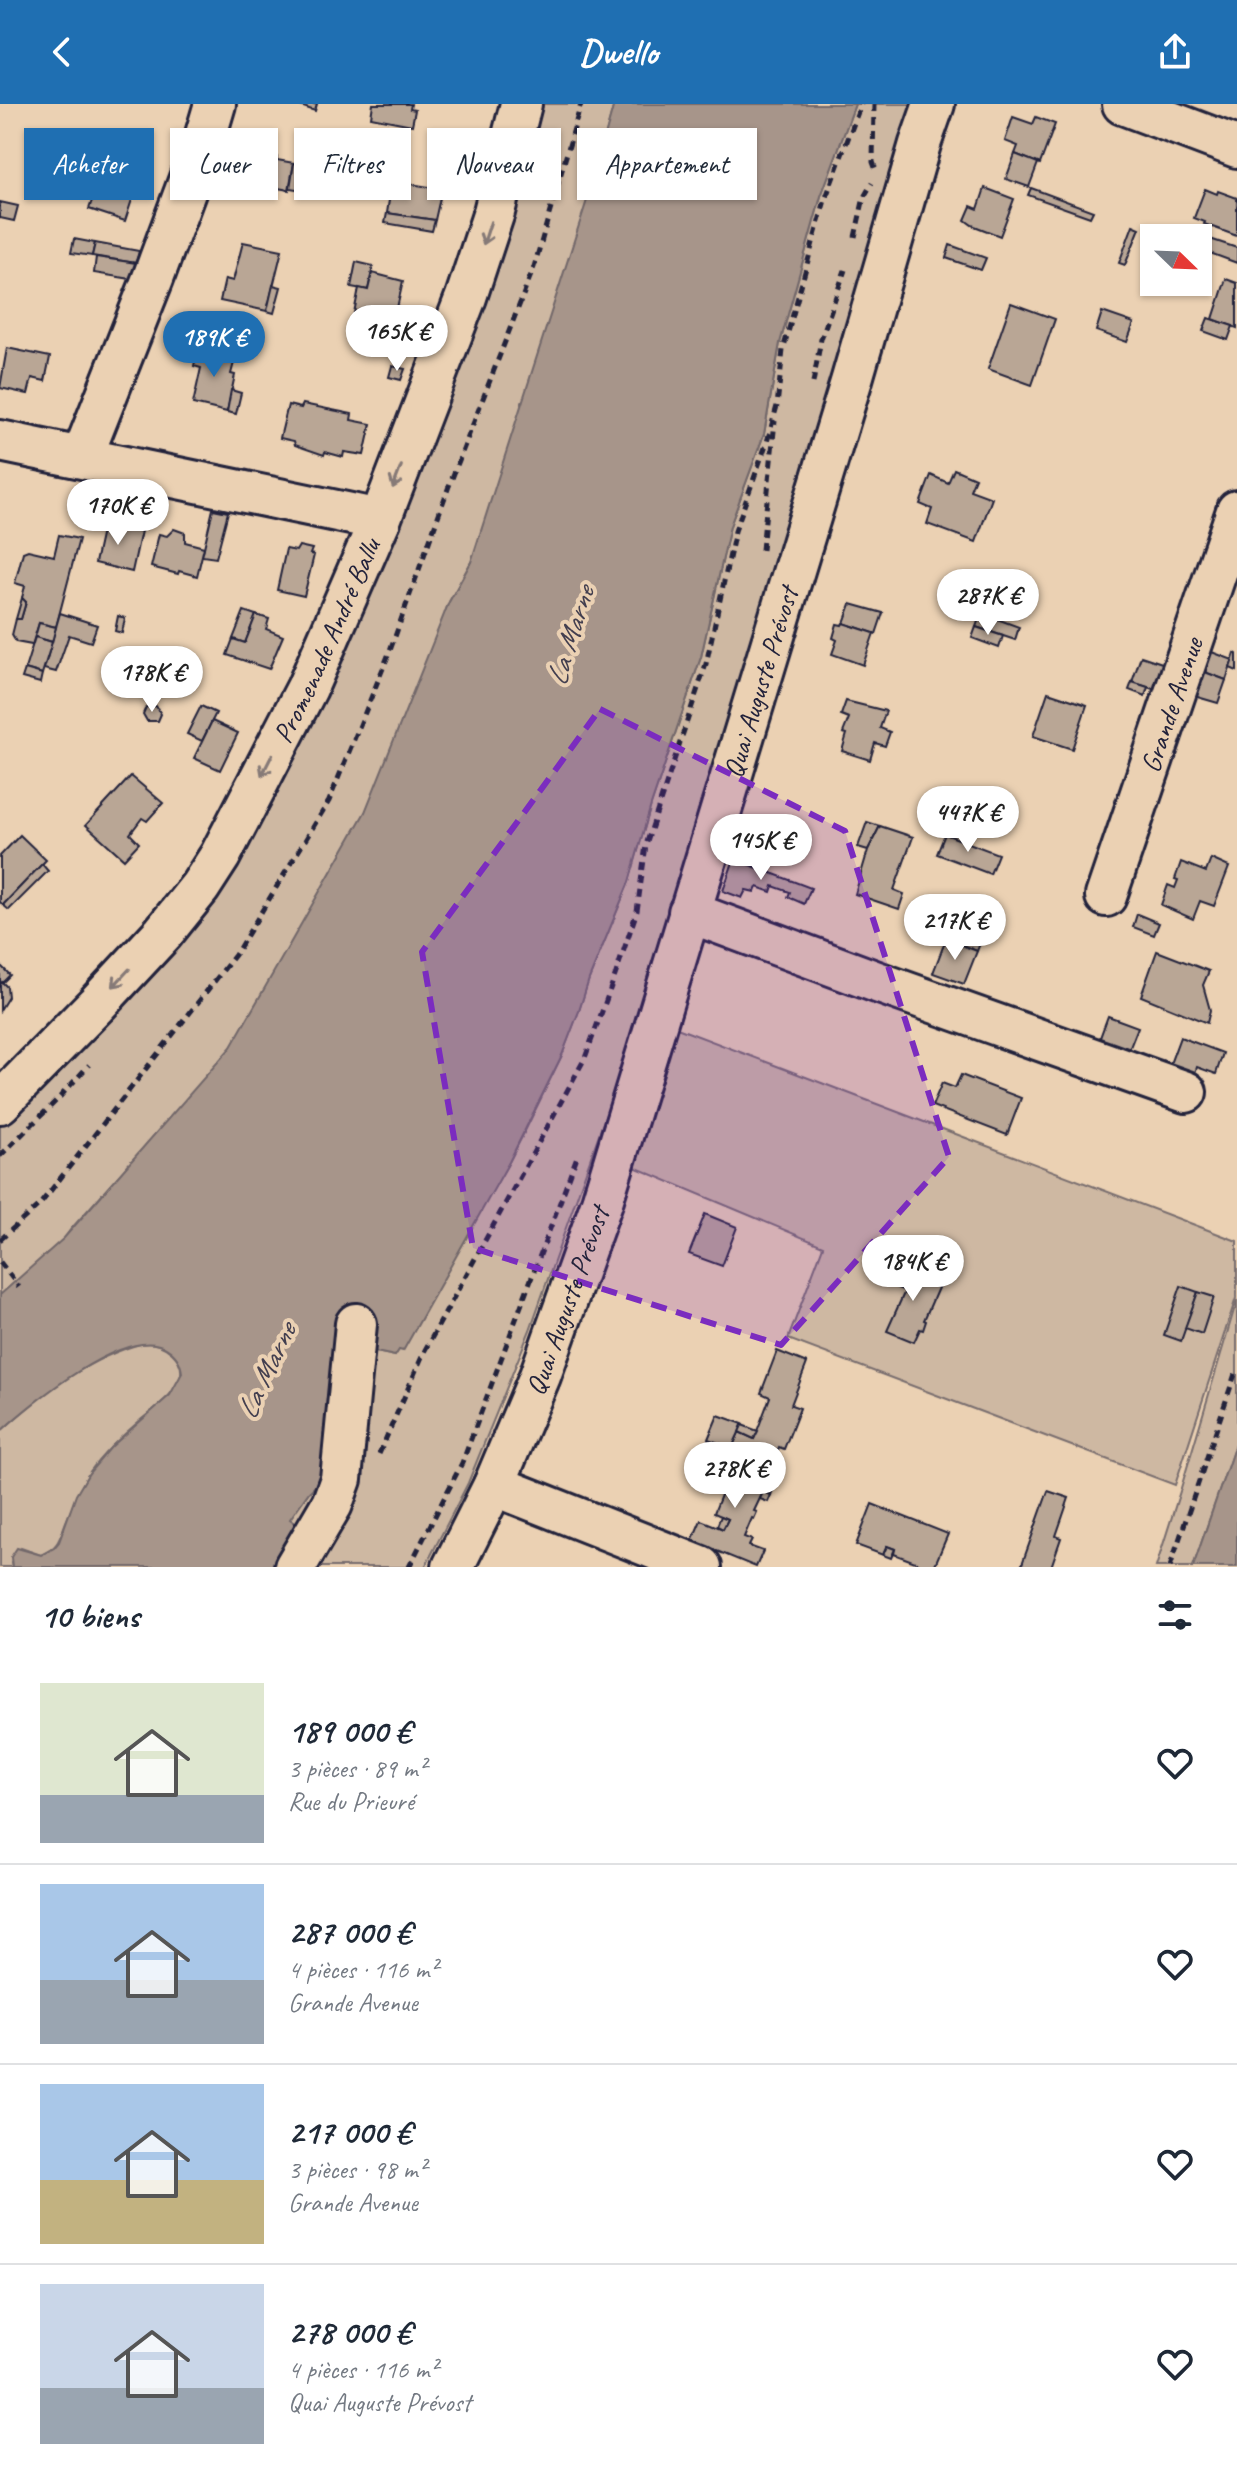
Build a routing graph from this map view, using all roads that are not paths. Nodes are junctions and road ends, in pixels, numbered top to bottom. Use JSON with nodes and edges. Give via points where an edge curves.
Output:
{"nodes":[{"id":1,"x":215,"y":104,"type":"edge"},
{"id":2,"x":521,"y":104,"type":"edge"},
{"id":3,"x":934,"y":104,"type":"edge"},
{"id":4,"x":1123,"y":104,"type":"edge"},
{"id":5,"x":1237,"y":147,"type":"edge"},
{"id":6,"x":0,"y":441,"type":"edge"},
{"id":7,"x":82,"y":457,"type":"junction"},
{"id":8,"x":1237,"y":511,"type":"edge"},
{"id":9,"x":380,"y":520,"type":"junction"},
{"id":10,"x":1106,"y":896,"type":"dead end"},
{"id":11,"x":689,"y":912,"type":"junction"},
{"id":12,"x":1186,"y":1092,"type":"dead end"},
{"id":13,"x":0,"y":1103,"type":"edge"},
{"id":14,"x":356,"y":1324,"type":"dead end"},
{"id":15,"x":490,"y":1494,"type":"junction"},
{"id":16,"x":295,"y":1567,"type":"edge"},
{"id":17,"x":453,"y":1567,"type":"edge"},
{"id":18,"x":644,"y":1567,"type":"edge"},
{"id":19,"x":701,"y":1567,"type":"edge"}],
"edges":[{"from":1,"to":7,"type":"street"},
{"from":2,"to":9,"type":"street","name":"Promenade André Ballu","one_way":true,"via":[[466,297]]},
{"from":3,"to":11,"type":"street","name":"Quai Auguste Prévost"},
{"from":4,"to":5,"type":"street"},
{"from":6,"to":7,"type":"street"},
{"from":7,"to":9,"type":"street"},
{"from":8,"to":10,"type":"street","name":"Grande Avenue"},
{"from":9,"to":13,"type":"street","name":"Promenade André Ballu","one_way":true,"via":[[307,688],[200,887],[163,933]]},
{"from":11,"to":12,"type":"street"},
{"from":11,"to":15,"type":"street","name":"Quai Auguste Prévost","via":[[602,1202],[540,1376]]},
{"from":14,"to":16,"type":"street","via":[[341,1479]]},
{"from":15,"to":17,"type":"street","name":"Quai Auguste Prévost"},
{"from":15,"to":18,"type":"street"},
{"from":15,"to":19,"type":"street"}]}
